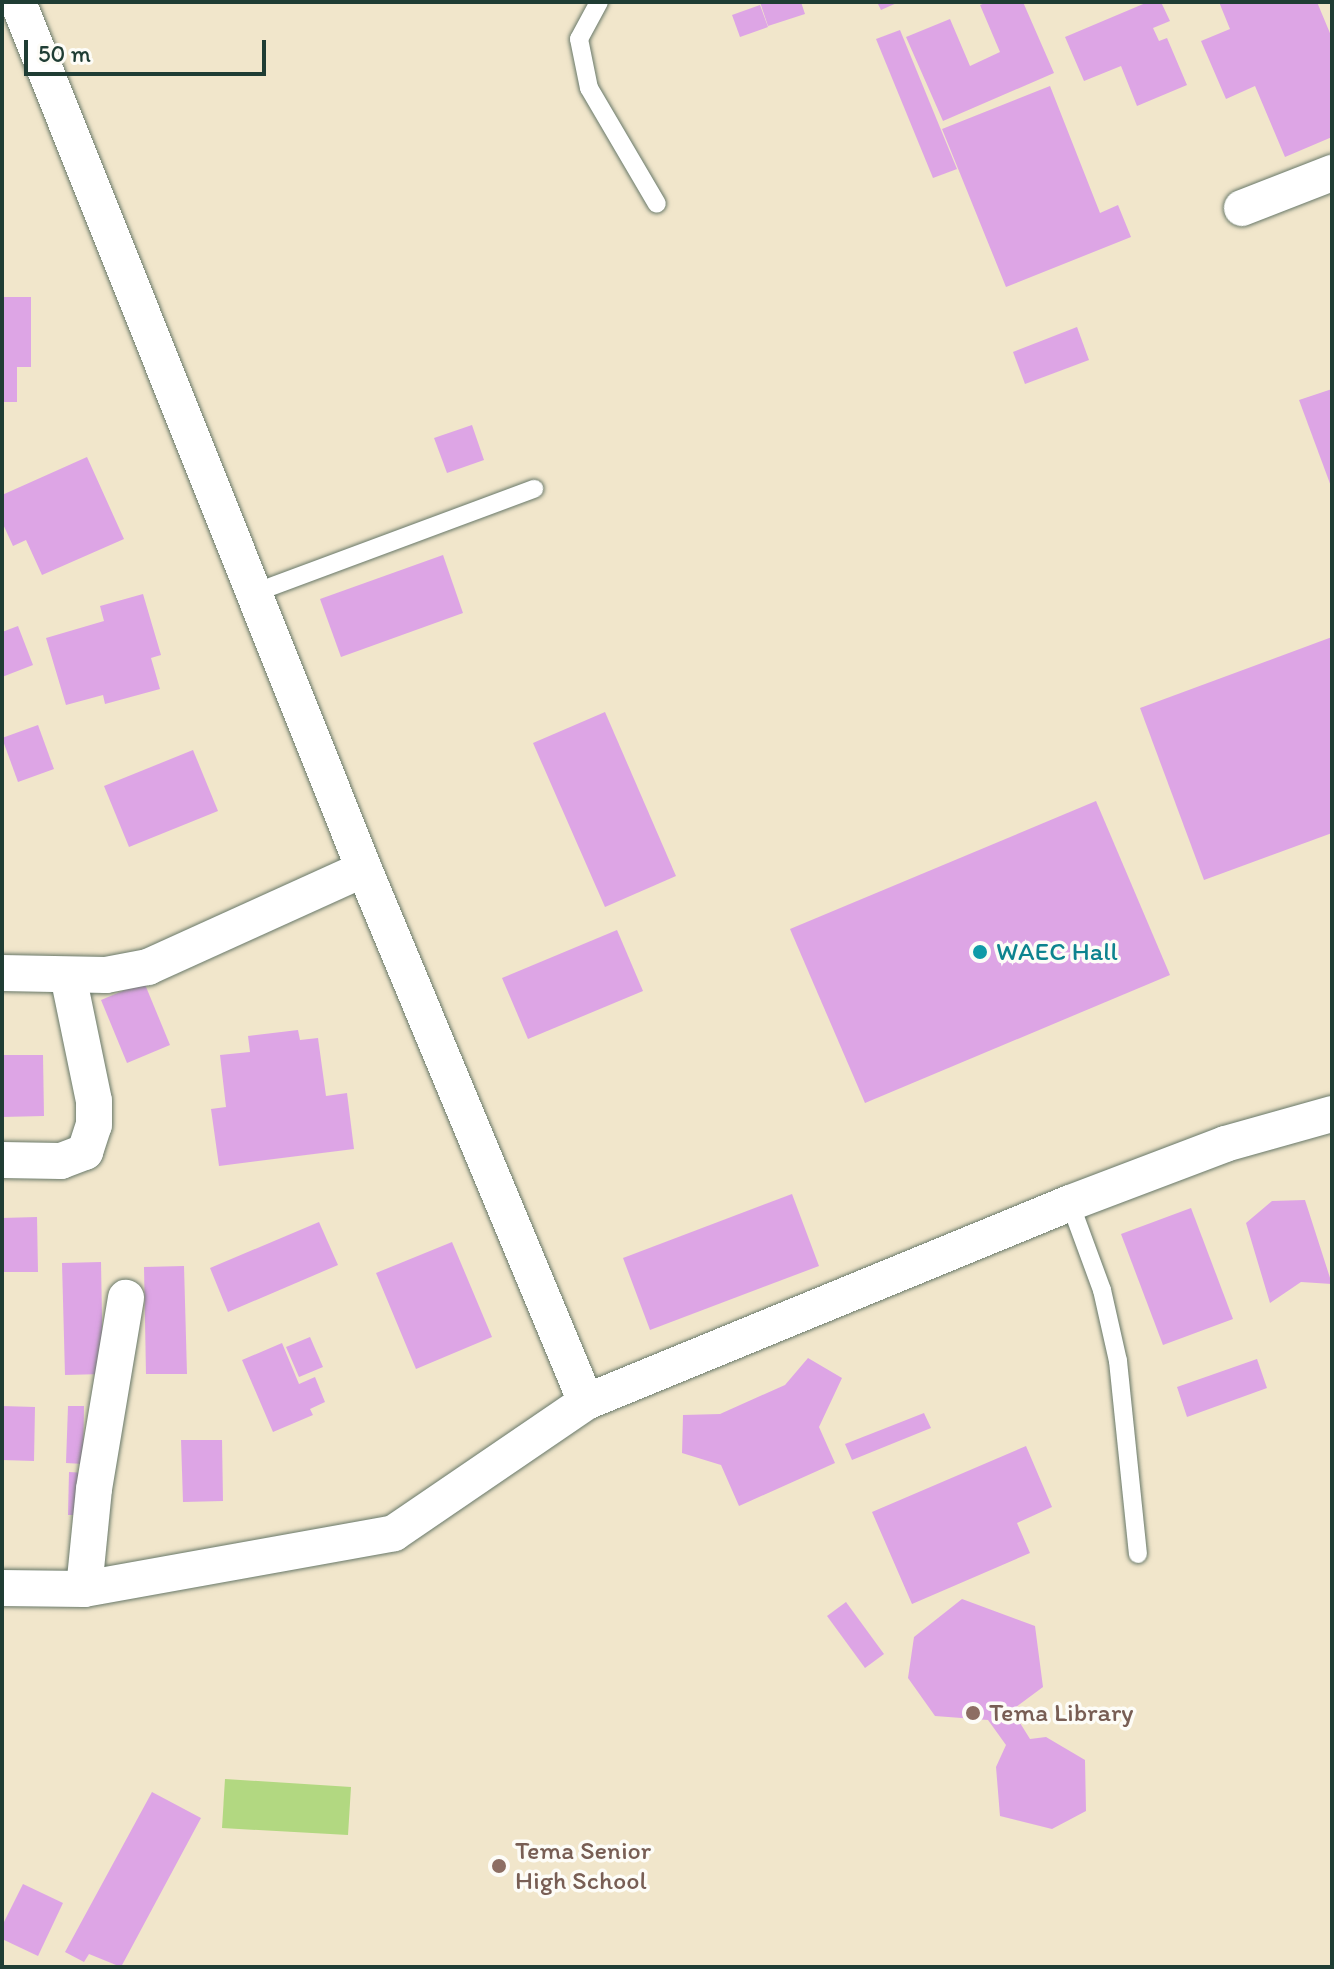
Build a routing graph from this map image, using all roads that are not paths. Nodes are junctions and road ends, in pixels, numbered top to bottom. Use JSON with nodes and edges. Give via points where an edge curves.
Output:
{"nodes":[{"id":1,"x":18,"y":2,"type":"edge"},
{"id":2,"x":599,"y":2,"type":"edge"},
{"id":3,"x":1332,"y":173,"type":"edge"},
{"id":4,"x":657,"y":204,"type":"dead end"},
{"id":5,"x":1242,"y":208,"type":"dead end"},
{"id":6,"x":534,"y":489,"type":"dead end"},
{"id":7,"x":254,"y":593,"type":"junction"},
{"id":8,"x":364,"y":869,"type":"junction"},
{"id":9,"x":2,"y":973,"type":"edge"},
{"id":10,"x":68,"y":976,"type":"junction"},
{"id":11,"x":1332,"y":1114,"type":"edge"},
{"id":12,"x":2,"y":1160,"type":"edge"},
{"id":13,"x":1070,"y":1203,"type":"junction"},
{"id":14,"x":126,"y":1298,"type":"dead end"},
{"id":15,"x":586,"y":1402,"type":"junction"},
{"id":16,"x":1138,"y":1554,"type":"dead end"},
{"id":17,"x":2,"y":1588,"type":"edge"},
{"id":18,"x":84,"y":1589,"type":"junction"}],
"edges":[{"from":1,"to":7,"type":"street"},
{"from":2,"to":4,"type":"lane","via":[[579,39],[589,88]]},
{"from":3,"to":5,"type":"street"},
{"from":6,"to":7,"type":"lane"},
{"from":7,"to":8,"type":"street"},
{"from":8,"to":10,"type":"street","via":[[148,967]]},
{"from":8,"to":15,"type":"street"},
{"from":9,"to":10,"type":"street"},
{"from":10,"to":12,"type":"street","via":[[94,1101],[94,1125],[85,1152],[61,1161]]},
{"from":11,"to":13,"type":"street","via":[[1225,1144]]},
{"from":13,"to":15,"type":"street"},
{"from":13,"to":16,"type":"lane","via":[[1102,1290],[1118,1361]]},
{"from":14,"to":18,"type":"street","via":[[94,1489]]},
{"from":15,"to":18,"type":"street","via":[[394,1533]]},
{"from":17,"to":18,"type":"street"}]}
